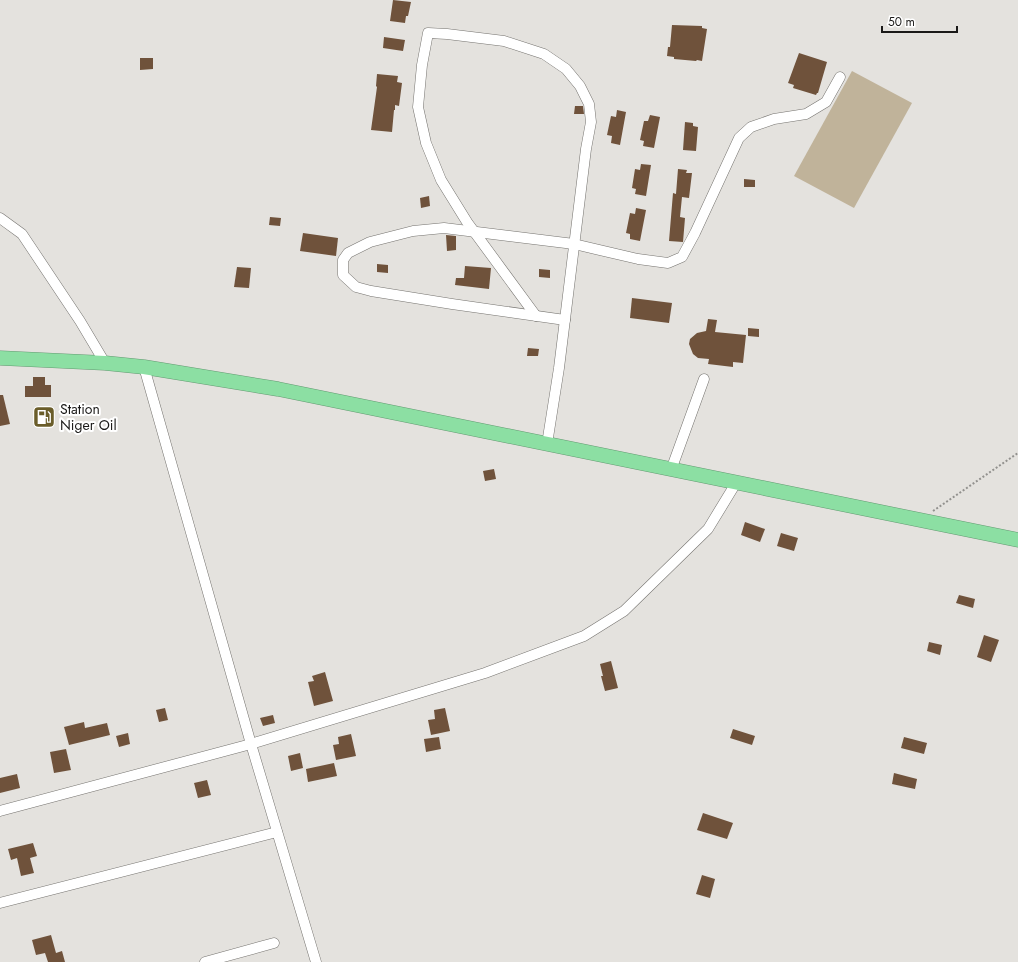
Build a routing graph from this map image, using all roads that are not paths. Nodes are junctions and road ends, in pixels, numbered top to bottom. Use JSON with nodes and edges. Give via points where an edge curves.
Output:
{"nodes":[{"id":1,"x":840,"y":76,"type":"dead end"},
{"id":2,"x":0,"y":218,"type":"edge"},
{"id":3,"x":475,"y":232,"type":"junction"},
{"id":4,"x":574,"y":244,"type":"junction"},
{"id":5,"x":536,"y":316,"type":"junction"},
{"id":6,"x":565,"y":320,"type":"junction"},
{"id":7,"x":0,"y":358,"type":"edge"},
{"id":8,"x":106,"y":363,"type":"junction"},
{"id":9,"x":144,"y":367,"type":"junction"},
{"id":10,"x":704,"y":379,"type":"dead end"},
{"id":11,"x":547,"y":444,"type":"junction"},
{"id":12,"x":671,"y":470,"type":"junction"},
{"id":13,"x":736,"y":483,"type":"junction"},
{"id":14,"x":1018,"y":540,"type":"edge"},
{"id":15,"x":251,"y":744,"type":"junction"},
{"id":16,"x":0,"y":811,"type":"edge"},
{"id":17,"x":277,"y":832,"type":"junction"},
{"id":18,"x":0,"y":903,"type":"edge"},
{"id":19,"x":274,"y":944,"type":"dead end"},
{"id":20,"x":205,"y":962,"type":"edge"},
{"id":21,"x":316,"y":962,"type":"edge"}],
"edges":[{"from":1,"to":4,"type":"street","via":[[826,102],[806,114],[774,119],[751,127],[739,138],[682,257],[668,263],[638,259]]},
{"from":2,"to":8,"type":"street","via":[[22,234]]},
{"from":3,"to":4,"type":"street"},
{"from":3,"to":4,"type":"street","via":[[441,180],[426,143],[418,107],[428,33],[504,41],[544,54],[566,69],[580,86],[589,104],[591,122]]},
{"from":3,"to":5,"type":"street"},
{"from":3,"to":5,"type":"street","via":[[444,228],[413,231],[370,242],[348,253],[343,260],[343,275],[356,287],[371,291]]},
{"from":4,"to":6,"type":"street"},
{"from":5,"to":6,"type":"street"},
{"from":6,"to":11,"type":"street"},
{"from":7,"to":8,"type":"highway"},
{"from":8,"to":9,"type":"highway"},
{"from":9,"to":11,"type":"highway","via":[[278,389]]},
{"from":9,"to":15,"type":"street"},
{"from":10,"to":12,"type":"street"},
{"from":11,"to":12,"type":"highway"},
{"from":12,"to":13,"type":"highway"},
{"from":13,"to":14,"type":"highway"},
{"from":13,"to":15,"type":"street","via":[[708,529],[624,610],[584,636],[484,673]]},
{"from":15,"to":16,"type":"street"},
{"from":15,"to":17,"type":"street"},
{"from":17,"to":18,"type":"street"},
{"from":17,"to":21,"type":"street"},
{"from":19,"to":20,"type":"street"}]}
